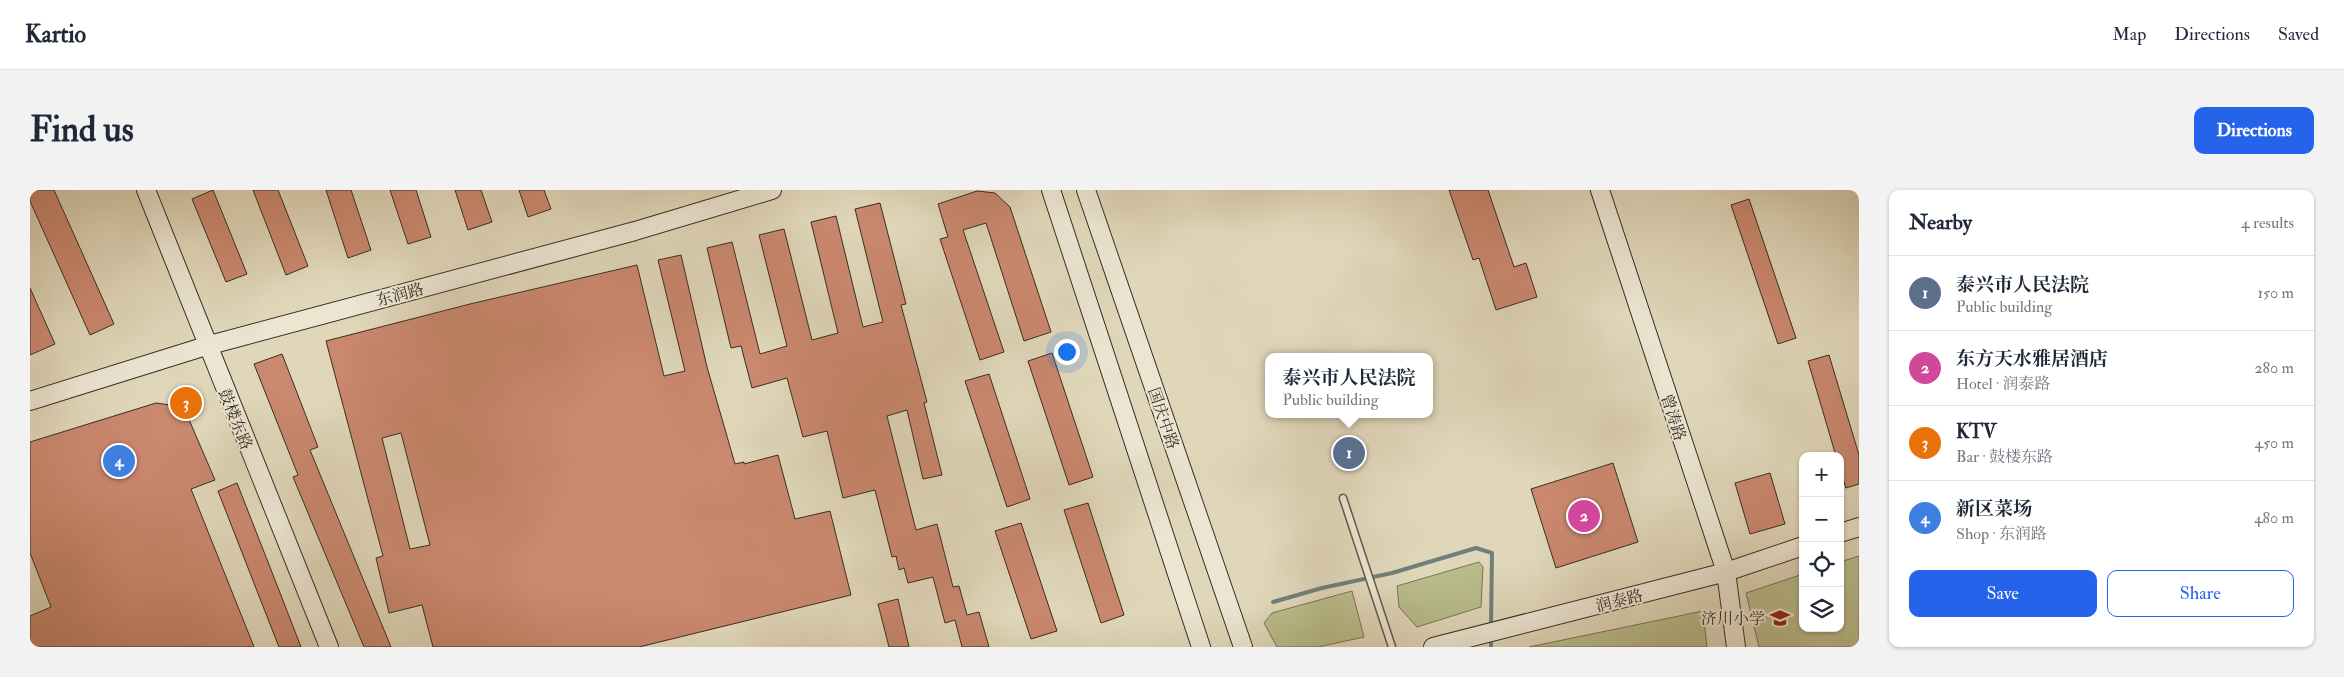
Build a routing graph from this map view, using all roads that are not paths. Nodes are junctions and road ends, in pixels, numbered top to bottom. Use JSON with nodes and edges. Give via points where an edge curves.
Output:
{"nodes":[{"id":1,"x":146,"y":190,"type":"edge"},
{"id":2,"x":772,"y":190,"type":"edge"},
{"id":3,"x":1051,"y":190,"type":"edge"},
{"id":4,"x":1086,"y":190,"type":"edge"},
{"id":5,"x":1600,"y":190,"type":"edge"},
{"id":6,"x":206,"y":346,"type":"junction"},
{"id":7,"x":30,"y":401,"type":"edge"},
{"id":8,"x":1343,"y":498,"type":"dead end"},
{"id":9,"x":1859,"y":527,"type":"edge"},
{"id":10,"x":1844,"y":532,"type":"edge"},
{"id":11,"x":1799,"y":547,"type":"edge"},
{"id":12,"x":1726,"y":572,"type":"junction"},
{"id":13,"x":328,"y":647,"type":"edge"},
{"id":14,"x":1201,"y":647,"type":"edge"},
{"id":15,"x":1243,"y":647,"type":"edge"},
{"id":16,"x":1392,"y":647,"type":"edge"},
{"id":17,"x":1432,"y":647,"type":"edge"},
{"id":18,"x":1736,"y":647,"type":"edge"}],
"edges":[{"from":1,"to":6,"type":"street","name":"鼓楼东路"},
{"from":2,"to":6,"type":"street","name":"东润路","via":[[635,231]]},
{"from":3,"to":14,"type":"street"},
{"from":4,"to":15,"type":"street","name":"国庆中路"},
{"from":5,"to":12,"type":"street","name":"曾涛路"},
{"from":6,"to":7,"type":"street","name":"东润路"},
{"from":6,"to":13,"type":"street","name":"鼓楼东路"},
{"from":8,"to":16,"type":"lane"},
{"from":9,"to":10,"type":"street"},
{"from":11,"to":12,"type":"street","name":"润泰路"},
{"from":12,"to":17,"type":"street","name":"润泰路"},
{"from":12,"to":18,"type":"street","name":"曾涛路"}]}
